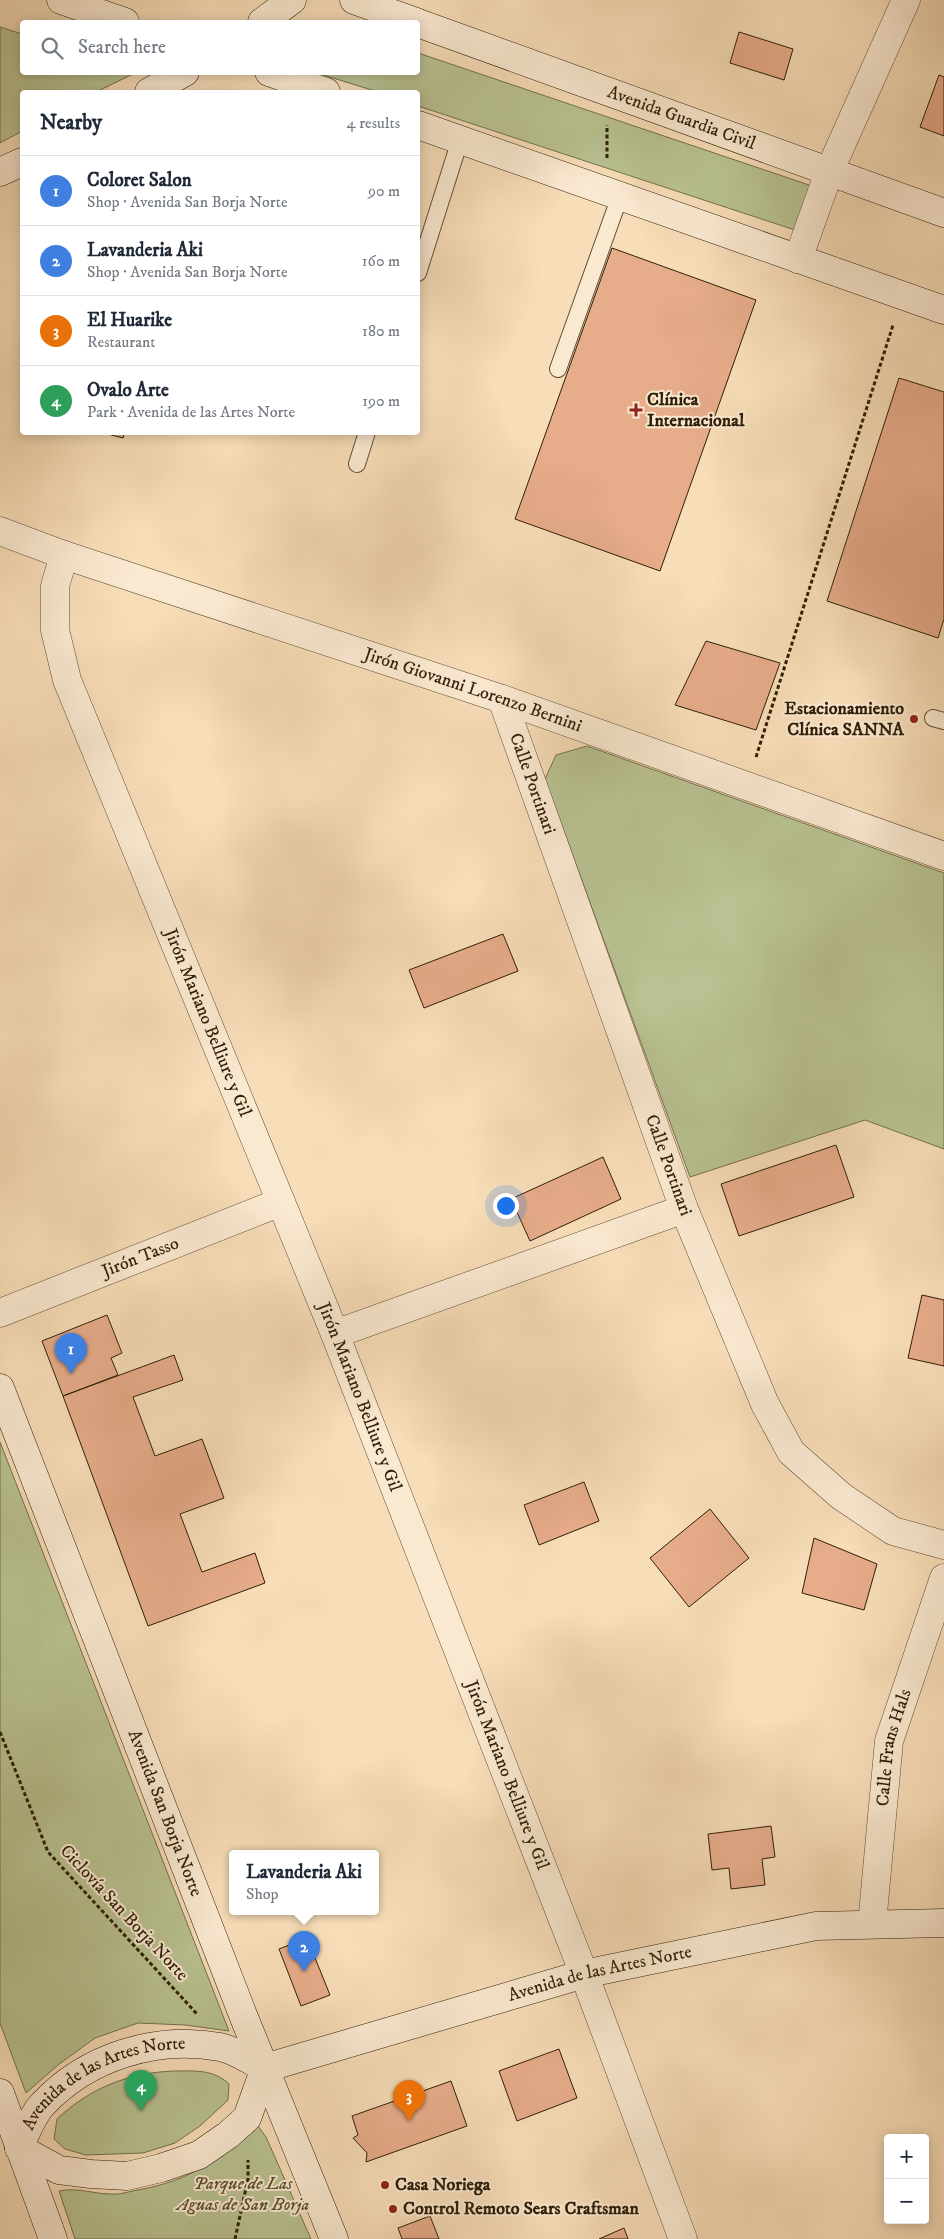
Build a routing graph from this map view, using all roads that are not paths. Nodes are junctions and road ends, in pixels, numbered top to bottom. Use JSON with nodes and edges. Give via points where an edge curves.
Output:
{"nodes":[{"id":1,"x":61,"y":0,"type":"edge"},
{"id":2,"x":292,"y":0,"type":"edge"},
{"id":3,"x":354,"y":0,"type":"edge"},
{"id":4,"x":906,"y":0,"type":"edge"},
{"id":5,"x":119,"y":20,"type":"edge"},
{"id":6,"x":265,"y":20,"type":"edge"},
{"id":7,"x":409,"y":20,"type":"edge"},
{"id":8,"x":420,"y":24,"type":"edge"},
{"id":9,"x":180,"y":75,"type":"edge"},
{"id":10,"x":278,"y":75,"type":"edge"},
{"id":11,"x":153,"y":90,"type":"edge"},
{"id":12,"x":320,"y":90,"type":"edge"},
{"id":13,"x":420,"y":126,"type":"edge"},
{"id":14,"x":460,"y":140,"type":"junction"},
{"id":15,"x":20,"y":163,"type":"edge"},
{"id":16,"x":0,"y":172,"type":"edge"},
{"id":17,"x":829,"y":172,"type":"junction"},
{"id":18,"x":613,"y":193,"type":"junction"},
{"id":19,"x":944,"y":213,"type":"edge"},
{"id":20,"x":798,"y":259,"type":"junction"},
{"id":21,"x":420,"y":267,"type":"edge"},
{"id":22,"x":944,"y":310,"type":"edge"},
{"id":23,"x":558,"y":368,"type":"dead end"},
{"id":24,"x":366,"y":435,"type":"edge"},
{"id":25,"x":357,"y":464,"type":"dead end"},
{"id":26,"x":0,"y":531,"type":"edge"},
{"id":27,"x":64,"y":555,"type":"junction"},
{"id":28,"x":502,"y":699,"type":"junction"},
{"id":29,"x":944,"y":856,"type":"edge"},
{"id":30,"x":281,"y":1202,"type":"junction"},
{"id":31,"x":684,"y":1209,"type":"junction"},
{"id":32,"x":0,"y":1313,"type":"edge"},
{"id":33,"x":336,"y":1334,"type":"junction"},
{"id":34,"x":0,"y":1388,"type":"edge"},
{"id":35,"x":944,"y":1545,"type":"edge"},
{"id":36,"x":944,"y":1578,"type":"edge"},
{"id":37,"x":872,"y":1924,"type":"junction"},
{"id":38,"x":944,"y":1924,"type":"edge"},
{"id":39,"x":584,"y":1974,"type":"junction"},
{"id":40,"x":265,"y":2068,"type":"junction"},
{"id":41,"x":0,"y":2093,"type":"edge"},
{"id":42,"x":9,"y":2150,"type":"edge"},
{"id":43,"x":53,"y":2239,"type":"edge"},
{"id":44,"x":334,"y":2239,"type":"edge"},
{"id":45,"x":683,"y":2239,"type":"edge"}],
"edges":[{"from":1,"to":5,"type":"street"},
{"from":2,"to":6,"type":"street"},
{"from":3,"to":7,"type":"street","name":"Avenida Guardia Civil"},
{"from":4,"to":17,"type":"street"},
{"from":8,"to":17,"type":"street","name":"Avenida Guardia Civil"},
{"from":9,"to":11,"type":"street"},
{"from":10,"to":12,"type":"street"},
{"from":13,"to":14,"type":"street"},
{"from":14,"to":18,"type":"street"},
{"from":14,"to":21,"type":"lane"},
{"from":15,"to":16,"type":"street"},
{"from":17,"to":19,"type":"street","name":"Avenida Guardia Civil"},
{"from":17,"to":20,"type":"street"},
{"from":18,"to":20,"type":"street"},
{"from":18,"to":23,"type":"lane"},
{"from":20,"to":22,"type":"street"},
{"from":24,"to":25,"type":"lane"},
{"from":26,"to":27,"type":"street","name":"Jirón Giovanni Lorenzo Bernini"},
{"from":27,"to":28,"type":"street","name":"Jirón Giovanni Lorenzo Bernini"},
{"from":27,"to":30,"type":"street","name":"Jirón Mariano Belliure y Gil","via":[[55,586],[55,630],[68,680]]},
{"from":28,"to":29,"type":"street","name":"Jirón Giovanni Lorenzo Bernini"},
{"from":28,"to":31,"type":"street","name":"Calle Portinari"},
{"from":30,"to":32,"type":"street","name":"Jirón Tasso"},
{"from":30,"to":33,"type":"street","name":"Jirón Mariano Belliure y Gil"},
{"from":31,"to":33,"type":"street"},
{"from":31,"to":35,"type":"street","name":"Calle Portinari","via":[[765,1404],[792,1452],[840,1496],[893,1531]]},
{"from":33,"to":39,"type":"street","name":"Jirón Mariano Belliure y Gil"},
{"from":34,"to":40,"type":"street","name":"Avenida San Borja Norte"},
{"from":36,"to":37,"type":"street","name":"Calle Frans Hals","via":[[889,1741]]},
{"from":37,"to":38,"type":"street","name":"Avenida de las Artes Norte"},
{"from":37,"to":39,"type":"street","name":"Avenida de las Artes Norte","via":[[816,1926]]},
{"from":39,"to":40,"type":"street","name":"Avenida de las Artes Norte"},
{"from":39,"to":45,"type":"street","name":"Jirón Mariano Belliure y Gil"},
{"from":40,"to":42,"type":"street","name":"Avenida de las Artes Norte","via":[[221,2048],[185,2044],[125,2052],[93,2065],[42,2105]]},
{"from":40,"to":42,"type":"street","name":"Avenida de las Artes Norte","via":[[247,2118],[199,2155],[161,2168],[127,2176],[91,2174],[59,2170]]},
{"from":40,"to":44,"type":"street","name":"Avenida San Borja Norte"},
{"from":41,"to":42,"type":"street"},
{"from":42,"to":43,"type":"street"}]}
